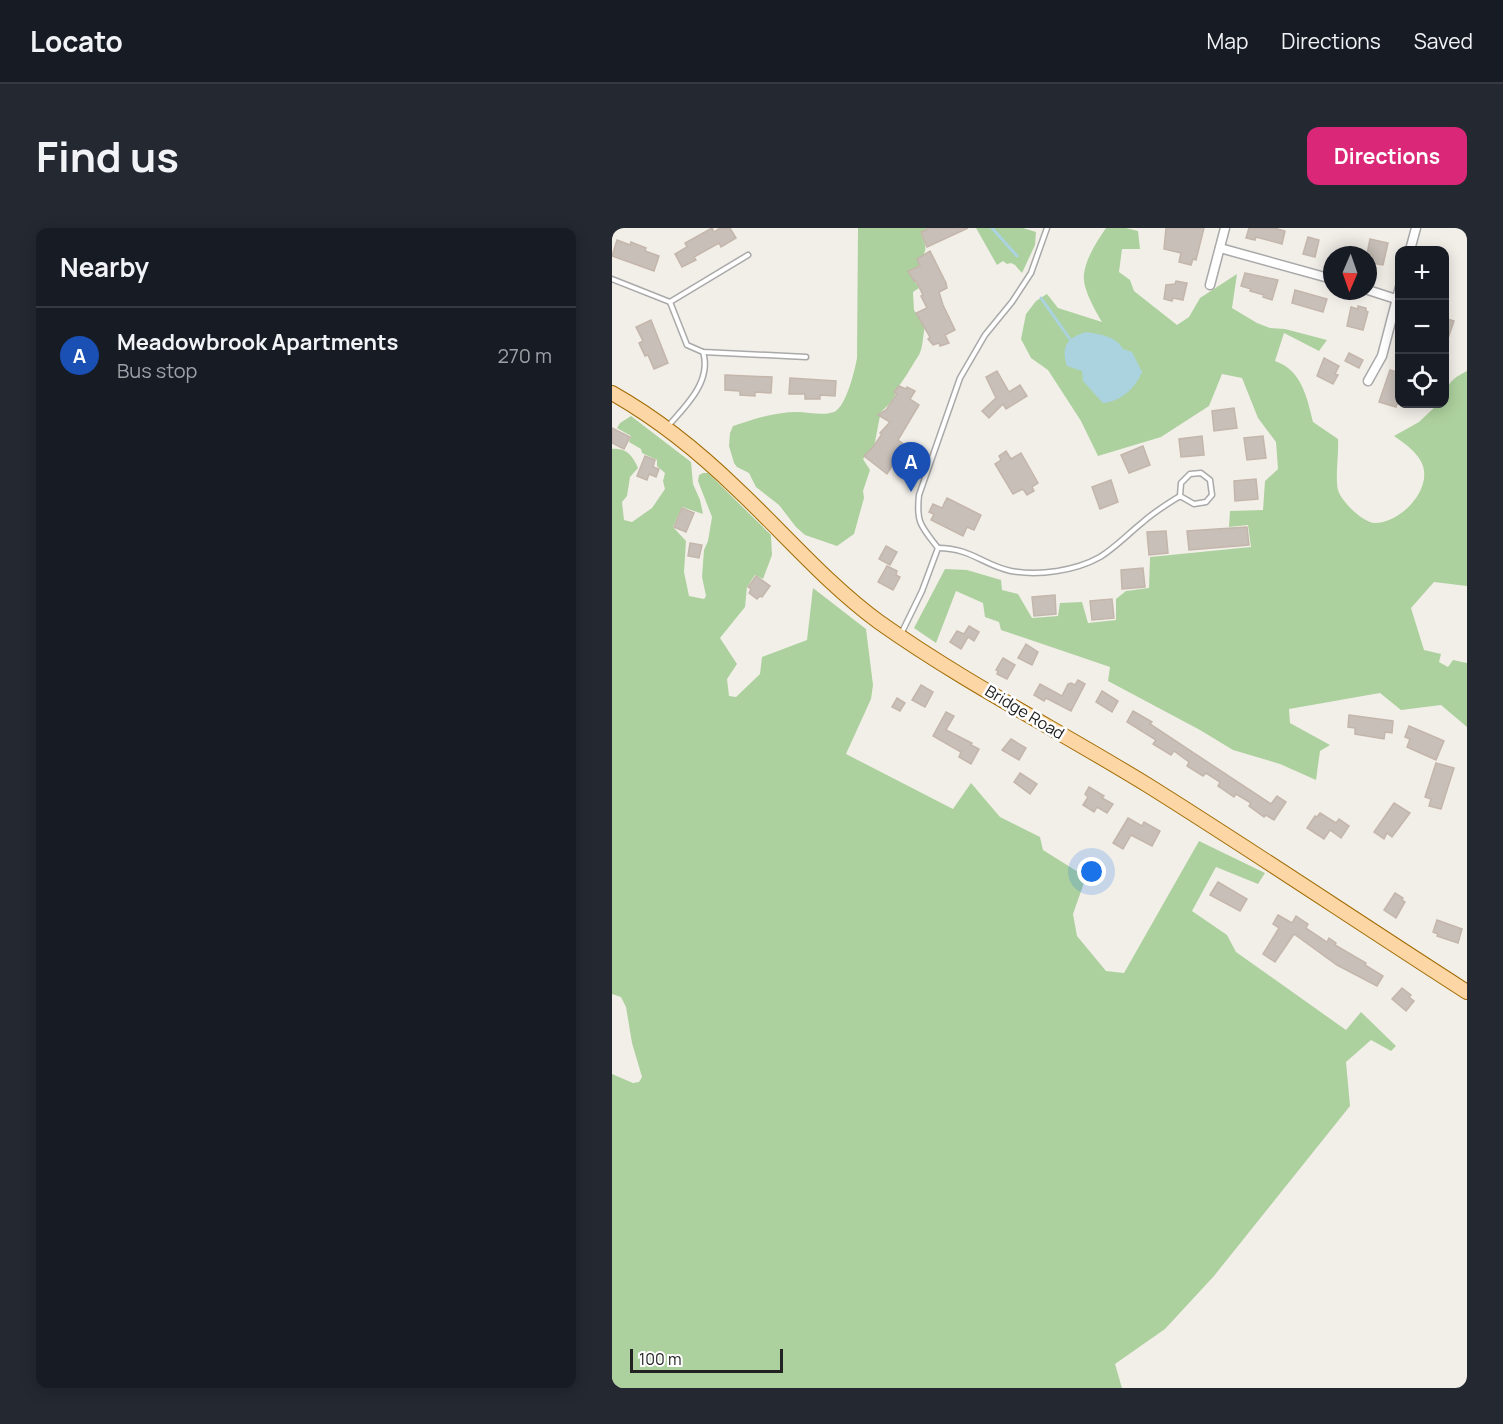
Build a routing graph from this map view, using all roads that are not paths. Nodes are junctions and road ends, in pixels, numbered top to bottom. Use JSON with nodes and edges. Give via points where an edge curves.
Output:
{"nodes":[{"id":1,"x":1047,"y":228,"type":"edge"},
{"id":2,"x":1225,"y":228,"type":"edge"},
{"id":3,"x":1416,"y":228,"type":"edge"},
{"id":4,"x":1411,"y":246,"type":"edge"},
{"id":5,"x":1220,"y":248,"type":"junction"},
{"id":6,"x":748,"y":255,"type":"dead end"},
{"id":7,"x":1323,"y":277,"type":"edge"},
{"id":8,"x":612,"y":279,"type":"edge"},
{"id":9,"x":1210,"y":285,"type":"dead end"},
{"id":10,"x":1377,"y":293,"type":"edge"},
{"id":11,"x":1395,"y":299,"type":"edge"},
{"id":12,"x":1396,"y":300,"type":"edge"},
{"id":13,"x":669,"y":302,"type":"junction"},
{"id":14,"x":703,"y":352,"type":"junction"},
{"id":15,"x":806,"y":357,"type":"dead end"},
{"id":16,"x":1368,"y":381,"type":"dead end"},
{"id":17,"x":612,"y":393,"type":"edge"},
{"id":18,"x":667,"y":428,"type":"junction"},
{"id":19,"x":1180,"y":496,"type":"junction"},
{"id":20,"x":938,"y":548,"type":"junction"},
{"id":21,"x":900,"y":636,"type":"junction"},
{"id":22,"x":1467,"y":992,"type":"edge"}],
"edges":[{"from":1,"to":20,"type":"lane","via":[[1031,273],[985,335],[960,378],[919,495],[920,525]]},
{"from":2,"to":5,"type":"street"},
{"from":3,"to":4,"type":"street"},
{"from":5,"to":7,"type":"street"},
{"from":5,"to":9,"type":"street"},
{"from":6,"to":13,"type":"lane"},
{"from":8,"to":13,"type":"lane"},
{"from":10,"to":11,"type":"street"},
{"from":12,"to":16,"type":"street","via":[[1382,356]]},
{"from":13,"to":14,"type":"lane","via":[[687,345]]},
{"from":14,"to":15,"type":"lane"},
{"from":14,"to":18,"type":"lane","via":[[706,363],[697,391]]},
{"from":17,"to":18,"type":"main road","name":"Bridge Road"},
{"from":18,"to":21,"type":"main road","name":"Bridge Road","via":[[737,488],[841,590]]},
{"from":19,"to":19,"type":"lane","via":[[1194,504],[1206,502],[1212,495],[1210,480],[1201,473],[1190,474],[1181,483]]},
{"from":19,"to":20,"type":"lane","via":[[1100,556],[1060,570],[1009,570],[964,551]]},
{"from":20,"to":21,"type":"lane"},
{"from":21,"to":22,"type":"main road","name":"Bridge Road","via":[[1150,787]]}]}
